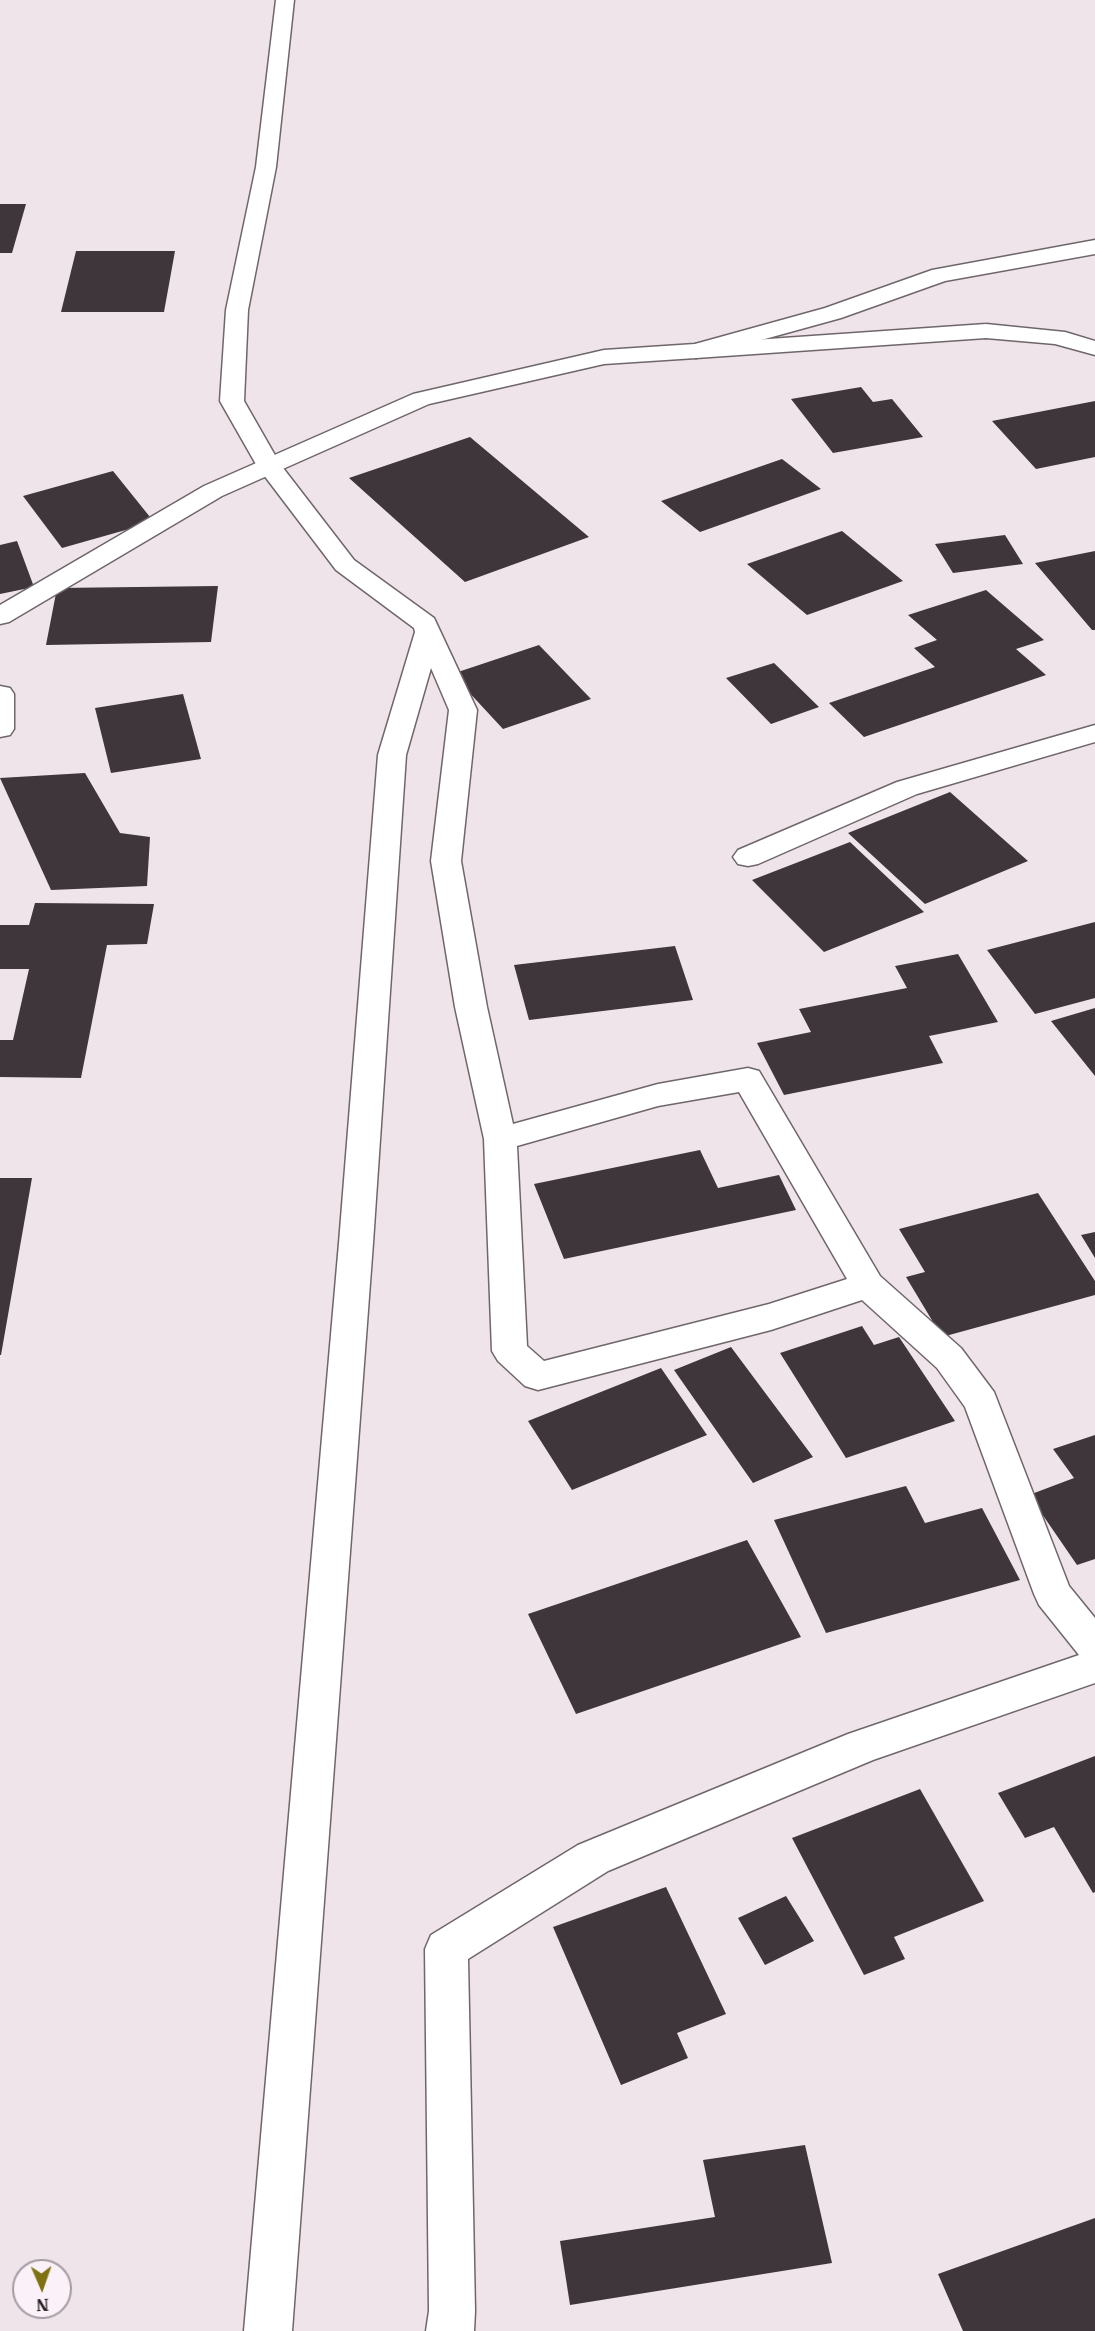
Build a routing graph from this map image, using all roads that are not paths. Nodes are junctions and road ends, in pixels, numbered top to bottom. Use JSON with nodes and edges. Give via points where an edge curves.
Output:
{"nodes":[{"id":1,"x":285,"y":0,"type":"edge"},
{"id":2,"x":1095,"y":247,"type":"edge"},
{"id":3,"x":1095,"y":348,"type":"edge"},
{"id":4,"x":696,"y":351,"type":"junction"},
{"id":5,"x":269,"y":466,"type":"junction"},
{"id":6,"x":0,"y":616,"type":"edge"},
{"id":7,"x":428,"y":632,"type":"junction"},
{"id":8,"x":0,"y":694,"type":"edge"},
{"id":9,"x":0,"y":729,"type":"edge"},
{"id":10,"x":1095,"y":733,"type":"edge"},
{"id":11,"x":748,"y":857,"type":"dead end"},
{"id":12,"x":500,"y":1139,"type":"junction"},
{"id":13,"x":868,"y":1285,"type":"junction"},
{"id":14,"x":1095,"y":1646,"type":"edge"},
{"id":15,"x":1095,"y":1666,"type":"edge"},
{"id":16,"x":268,"y":2331,"type":"edge"},
{"id":17,"x":450,"y":2331,"type":"edge"}],
"edges":[{"from":1,"to":5,"type":"street","via":[[266,167],[237,310],[232,401]]},
{"from":2,"to":4,"type":"street","via":[[940,275],[833,313]]},
{"from":3,"to":4,"type":"street","via":[[1057,337],[986,331]]},
{"from":4,"to":5,"type":"street","via":[[604,357],[421,399]]},
{"from":5,"to":6,"type":"street","via":[[213,491]]},
{"from":5,"to":7,"type":"street","via":[[345,564],[425,624]]},
{"from":7,"to":12,"type":"street","via":[[463,710],[446,861],[471,1007]]},
{"from":7,"to":16,"type":"street","via":[[392,755]]},
{"from":8,"to":9,"type":"street"},
{"from":10,"to":11,"type":"street","via":[[907,788]]},
{"from":12,"to":13,"type":"street","via":[[658,1095],[748,1079]]},
{"from":12,"to":13,"type":"street","via":[[510,1351],[538,1376],[771,1317]]},
{"from":13,"to":14,"type":"street","via":[[949,1358],[981,1402],[1053,1594]]},
{"from":15,"to":17,"type":"street","via":[[862,1746],[593,1858],[446,1949]]}]}
